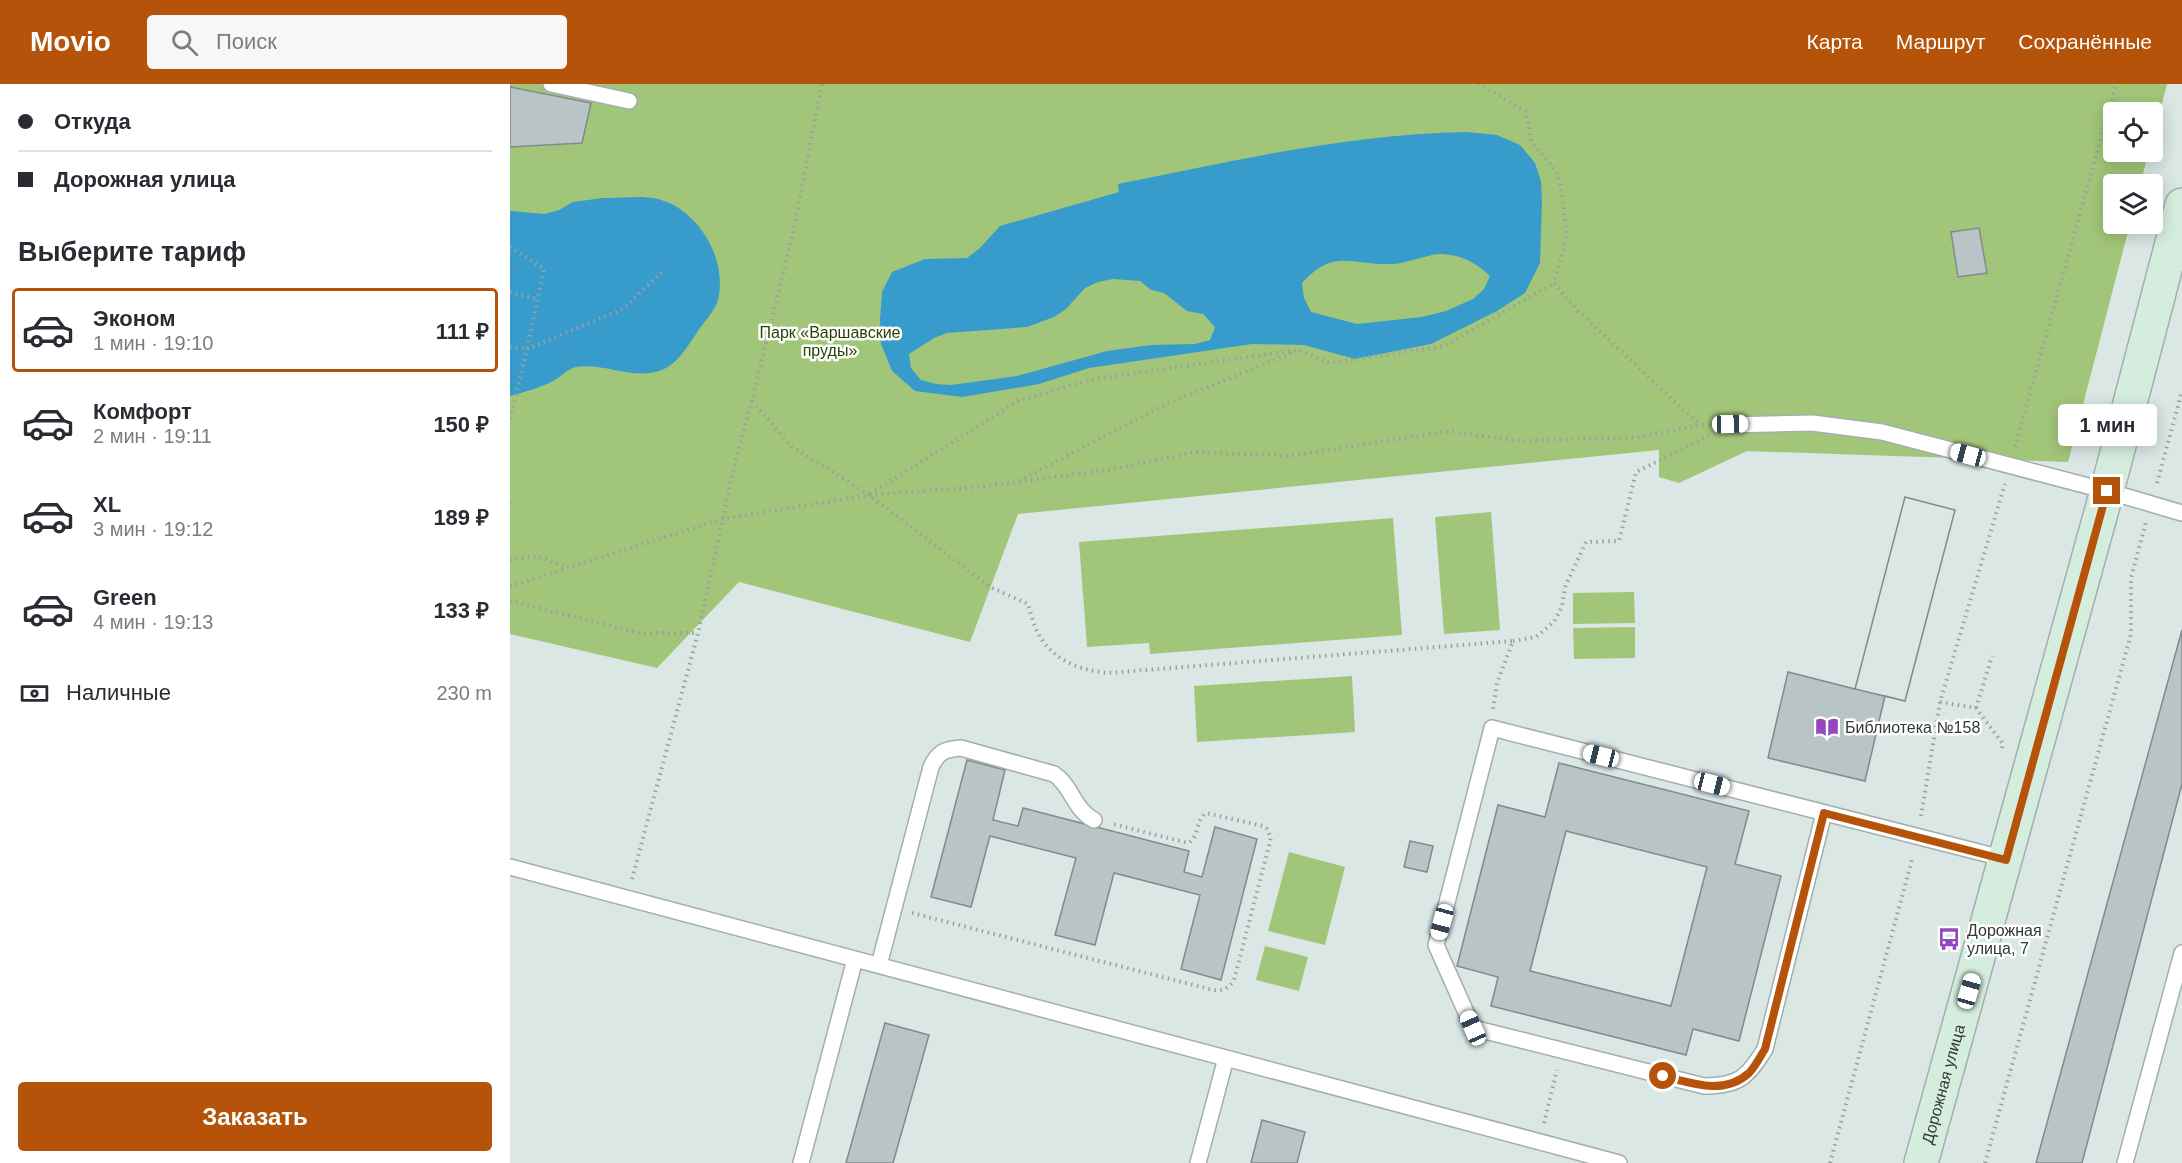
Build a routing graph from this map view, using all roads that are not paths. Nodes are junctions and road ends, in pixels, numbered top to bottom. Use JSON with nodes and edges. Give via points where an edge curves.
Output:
{"nodes":[{"id":1,"x":551,"y":84,"type":"edge"},
{"id":2,"x":629,"y":101,"type":"dead end"},
{"id":3,"x":2182,"y":205,"type":"edge"},
{"id":4,"x":1730,"y":424,"type":"road end"},
{"id":5,"x":2107,"y":491,"type":"junction"},
{"id":6,"x":2182,"y":513,"type":"edge"},
{"id":7,"x":1824,"y":813,"type":"junction"},
{"id":8,"x":1094,"y":820,"type":"road end"},
{"id":9,"x":2006,"y":860,"type":"junction"},
{"id":10,"x":510,"y":867,"type":"edge"},
{"id":11,"x":2182,"y":953,"type":"edge"},
{"id":12,"x":855,"y":958,"type":"junction"},
{"id":13,"x":879,"y":965,"type":"junction"},
{"id":14,"x":1226,"y":1058,"type":"junction"},
{"id":15,"x":1613,"y":1162,"type":"edge"},
{"id":16,"x":801,"y":1163,"type":"edge"},
{"id":17,"x":1198,"y":1163,"type":"edge"},
{"id":18,"x":1921,"y":1163,"type":"edge"},
{"id":19,"x":2125,"y":1163,"type":"edge"}],
"edges":[{"from":1,"to":2,"type":"lane"},
{"from":3,"to":5,"type":"main road","name":"Дорожная улица"},
{"from":4,"to":5,"type":"lane","via":[[1812,423],[1882,432]]},
{"from":5,"to":6,"type":"lane"},
{"from":5,"to":9,"type":"main road","name":"Дорожная улица"},
{"from":7,"to":7,"type":"lane","via":[[1492,728],[1436,945],[1473,1028],[1704,1086],[1725,1086],[1738,1081],[1750,1072],[1765,1049]]},
{"from":7,"to":9,"type":"lane"},
{"from":8,"to":13,"type":"lane","via":[[1079,808],[1064,782],[1054,774],[962,748],[946,749],[936,756],[931,767]]},
{"from":9,"to":18,"type":"main road","name":"Дорожная улица"},
{"from":10,"to":12,"type":"lane"},
{"from":11,"to":19,"type":"lane"},
{"from":12,"to":13,"type":"lane"},
{"from":12,"to":16,"type":"lane"},
{"from":13,"to":14,"type":"lane"},
{"from":14,"to":15,"type":"lane"},
{"from":14,"to":17,"type":"lane"}]}
